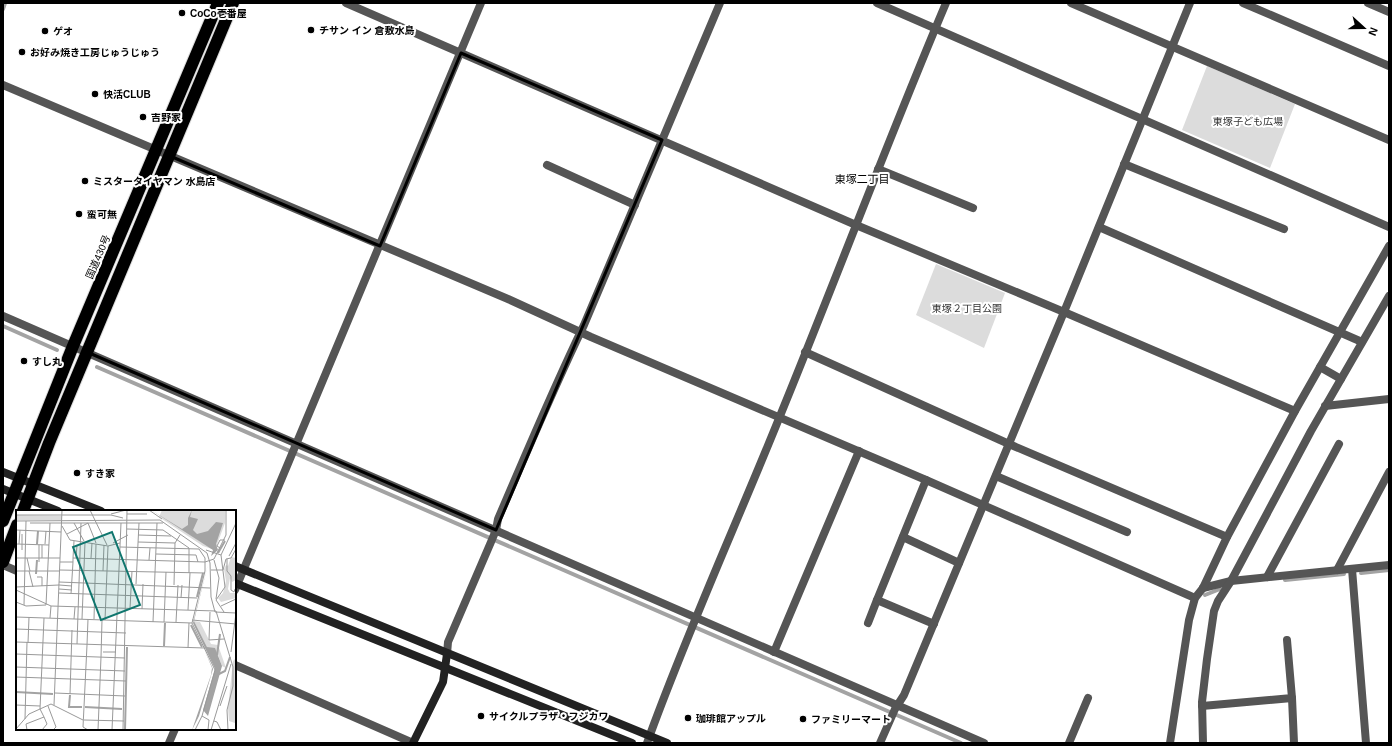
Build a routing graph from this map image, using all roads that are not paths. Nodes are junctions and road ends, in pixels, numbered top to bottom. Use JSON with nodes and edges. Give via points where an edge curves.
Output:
{"nodes":[{"id":1,"x":218,"y":3,"type":"edge"},
{"id":2,"x":233,"y":3,"type":"edge"},
{"id":3,"x":346,"y":3,"type":"edge"},
{"id":4,"x":482,"y":3,"type":"edge"},
{"id":5,"x":720,"y":3,"type":"edge"},
{"id":6,"x":877,"y":3,"type":"edge"},
{"id":7,"x":946,"y":3,"type":"edge"},
{"id":8,"x":1071,"y":3,"type":"edge"},
{"id":9,"x":1190,"y":3,"type":"edge"},
{"id":10,"x":1243,"y":3,"type":"edge"},
{"id":11,"x":1368,"y":3,"type":"edge"},
{"id":12,"x":1389,"y":12,"type":"edge"},
{"id":13,"x":935,"y":29,"type":"junction"},
{"id":14,"x":1172,"y":46,"type":"junction"},
{"id":15,"x":460,"y":53,"type":"junction"},
{"id":16,"x":1389,"y":66,"type":"edge"},
{"id":17,"x":3,"y":84,"type":"edge"},
{"id":18,"x":1142,"y":119,"type":"junction"},
{"id":19,"x":662,"y":140,"type":"junction"},
{"id":20,"x":1389,"y":140,"type":"edge"},
{"id":21,"x":157,"y":150,"type":"junction"},
{"id":22,"x":170,"y":156,"type":"junction"},
{"id":23,"x":547,"y":164,"type":"dead end"},
{"id":24,"x":1124,"y":164,"type":"junction"},
{"id":25,"x":878,"y":169,"type":"junction"},
{"id":26,"x":635,"y":205,"type":"junction"},
{"id":27,"x":973,"y":208,"type":"dead end"},
{"id":28,"x":856,"y":225,"type":"junction"},
{"id":29,"x":1099,"y":227,"type":"junction"},
{"id":30,"x":1389,"y":227,"type":"edge"},
{"id":31,"x":1284,"y":229,"type":"dead end"},
{"id":32,"x":380,"y":246,"type":"junction"},
{"id":33,"x":1389,"y":246,"type":"edge"},
{"id":34,"x":1389,"y":296,"type":"edge"},
{"id":35,"x":1064,"y":312,"type":"junction"},
{"id":36,"x":3,"y":316,"type":"edge"},
{"id":37,"x":581,"y":332,"type":"junction"},
{"id":38,"x":1340,"y":333,"type":"junction"},
{"id":39,"x":1362,"y":342,"type":"junction"},
{"id":40,"x":73,"y":346,"type":"junction"},
{"id":41,"x":87,"y":352,"type":"junction"},
{"id":42,"x":806,"y":352,"type":"junction"},
{"id":43,"x":1320,"y":367,"type":"junction"},
{"id":44,"x":1341,"y":379,"type":"junction"},
{"id":45,"x":1389,"y":399,"type":"edge"},
{"id":46,"x":1325,"y":406,"type":"junction"},
{"id":47,"x":1295,"y":411,"type":"junction"},
{"id":48,"x":780,"y":417,"type":"junction"},
{"id":49,"x":1009,"y":444,"type":"junction"},
{"id":50,"x":1340,"y":444,"type":"dead end"},
{"id":51,"x":295,"y":445,"type":"junction"},
{"id":52,"x":859,"y":451,"type":"junction"},
{"id":53,"x":3,"y":472,"type":"edge"},
{"id":54,"x":1389,"y":472,"type":"edge"},
{"id":55,"x":996,"y":476,"type":"junction"},
{"id":56,"x":20,"y":478,"type":"junction"},
{"id":57,"x":926,"y":480,"type":"junction"},
{"id":58,"x":33,"y":484,"type":"junction"},
{"id":59,"x":8,"y":491,"type":"edge"},
{"id":60,"x":27,"y":499,"type":"junction"},
{"id":61,"x":984,"y":505,"type":"junction"},
{"id":62,"x":23,"y":510,"type":"edge"},
{"id":63,"x":55,"y":510,"type":"edge"},
{"id":64,"x":98,"y":510,"type":"edge"},
{"id":65,"x":3,"y":521,"type":"edge"},
{"id":66,"x":16,"y":528,"type":"edge"},
{"id":67,"x":1127,"y":532,"type":"dead end"},
{"id":68,"x":494,"y":536,"type":"junction"},
{"id":69,"x":903,"y":537,"type":"junction"},
{"id":70,"x":1227,"y":537,"type":"junction"},
{"id":71,"x":3,"y":562,"type":"edge"},
{"id":72,"x":959,"y":564,"type":"junction"},
{"id":73,"x":3,"y":565,"type":"edge"},
{"id":74,"x":1389,"y":565,"type":"edge"},
{"id":75,"x":236,"y":566,"type":"edge"},
{"id":76,"x":1352,"y":569,"type":"junction"},
{"id":77,"x":243,"y":570,"type":"junction"},
{"id":78,"x":1337,"y":570,"type":"junction"},
{"id":79,"x":16,"y":571,"type":"edge"},
{"id":80,"x":1267,"y":577,"type":"junction"},
{"id":81,"x":1231,"y":581,"type":"junction"},
{"id":82,"x":236,"y":586,"type":"edge"},
{"id":83,"x":1202,"y":588,"type":"junction"},
{"id":84,"x":1195,"y":598,"type":"junction"},
{"id":85,"x":877,"y":600,"type":"junction"},
{"id":86,"x":868,"y":622,"type":"dead end"},
{"id":87,"x":694,"y":623,"type":"junction"},
{"id":88,"x":934,"y":624,"type":"junction"},
{"id":89,"x":1287,"y":640,"type":"dead end"},
{"id":90,"x":774,"y":652,"type":"junction"},
{"id":91,"x":447,"y":654,"type":"junction"},
{"id":92,"x":236,"y":665,"type":"edge"},
{"id":93,"x":445,"y":667,"type":"junction"},
{"id":94,"x":1088,"y":698,"type":"dead end"},
{"id":95,"x":1292,"y":698,"type":"junction"},
{"id":96,"x":1202,"y":706,"type":"junction"},
{"id":97,"x":897,"y":707,"type":"junction"},
{"id":98,"x":175,"y":730,"type":"edge"},
{"id":99,"x":648,"y":739,"type":"edge"},
{"id":100,"x":169,"y":743,"type":"edge"},
{"id":101,"x":413,"y":743,"type":"edge"},
{"id":102,"x":632,"y":743,"type":"edge"},
{"id":103,"x":667,"y":743,"type":"edge"},
{"id":104,"x":880,"y":743,"type":"edge"},
{"id":105,"x":984,"y":743,"type":"edge"},
{"id":106,"x":1069,"y":743,"type":"edge"},
{"id":107,"x":1170,"y":743,"type":"edge"},
{"id":108,"x":1203,"y":743,"type":"edge"},
{"id":109,"x":1294,"y":743,"type":"edge"},
{"id":110,"x":1366,"y":743,"type":"edge"}],
"edges":[{"from":1,"to":21,"type":"highway","name":"国道430号"},
{"from":2,"to":22,"type":"highway"},
{"from":3,"to":15,"type":"street"},
{"from":4,"to":15,"type":"street"},
{"from":5,"to":19,"type":"street"},
{"from":6,"to":13,"type":"street"},
{"from":7,"to":13,"type":"street"},
{"from":8,"to":14,"type":"street"},
{"from":9,"to":14,"type":"street"},
{"from":10,"to":16,"type":"street"},
{"from":11,"to":12,"type":"street"},
{"from":13,"to":18,"type":"street"},
{"from":13,"to":25,"type":"street"},
{"from":14,"to":18,"type":"street"},
{"from":14,"to":20,"type":"street"},
{"from":15,"to":19,"type":"street"},
{"from":15,"to":32,"type":"street"},
{"from":17,"to":21,"type":"street"},
{"from":18,"to":24,"type":"street"},
{"from":18,"to":30,"type":"street"},
{"from":19,"to":26,"type":"street"},
{"from":19,"to":28,"type":"street"},
{"from":21,"to":22,"type":"street"},
{"from":21,"to":40,"type":"highway","name":"国道430号"},
{"from":22,"to":32,"type":"street"},
{"from":22,"to":41,"type":"highway"},
{"from":23,"to":26,"type":"street"},
{"from":24,"to":29,"type":"street"},
{"from":24,"to":31,"type":"street"},
{"from":25,"to":27,"type":"street"},
{"from":25,"to":28,"type":"street"},
{"from":26,"to":37,"type":"street"},
{"from":28,"to":35,"type":"street"},
{"from":28,"to":42,"type":"street"},
{"from":29,"to":35,"type":"street"},
{"from":29,"to":38,"type":"street"},
{"from":32,"to":37,"type":"street"},
{"from":32,"to":51,"type":"street"},
{"from":33,"to":38,"type":"street"},
{"from":34,"to":39,"type":"street"},
{"from":35,"to":47,"type":"street"},
{"from":35,"to":49,"type":"street"},
{"from":36,"to":40,"type":"street"},
{"from":37,"to":48,"type":"street"},
{"from":37,"to":68,"type":"street","via":[[498,519]]},
{"from":38,"to":39,"type":"street"},
{"from":38,"to":43,"type":"street"},
{"from":39,"to":44,"type":"street"},
{"from":40,"to":41,"type":"street"},
{"from":40,"to":56,"type":"highway","name":"国道430号"},
{"from":41,"to":51,"type":"street"},
{"from":41,"to":58,"type":"highway"},
{"from":42,"to":48,"type":"street"},
{"from":42,"to":49,"type":"street"},
{"from":43,"to":44,"type":"street"},
{"from":43,"to":47,"type":"street"},
{"from":44,"to":46,"type":"street"},
{"from":45,"to":46,"type":"street"},
{"from":46,"to":81,"type":"street"},
{"from":47,"to":70,"type":"street"},
{"from":48,"to":52,"type":"street"},
{"from":48,"to":87,"type":"street"},
{"from":49,"to":55,"type":"street"},
{"from":49,"to":70,"type":"street"},
{"from":50,"to":80,"type":"street"},
{"from":51,"to":68,"type":"street"},
{"from":51,"to":77,"type":"street"},
{"from":52,"to":57,"type":"street"},
{"from":52,"to":90,"type":"street"},
{"from":53,"to":56,"type":"street"},
{"from":54,"to":78,"type":"street"},
{"from":55,"to":61,"type":"street"},
{"from":55,"to":67,"type":"street"},
{"from":56,"to":58,"type":"street"},
{"from":56,"to":59,"type":"highway","name":"国道430号"},
{"from":57,"to":61,"type":"street"},
{"from":57,"to":69,"type":"street"},
{"from":58,"to":60,"type":"highway"},
{"from":58,"to":64,"type":"street"},
{"from":59,"to":60,"type":"street"},
{"from":59,"to":65,"type":"highway","name":"国道430号"},
{"from":60,"to":62,"type":"highway"},
{"from":60,"to":63,"type":"street"},
{"from":61,"to":72,"type":"street"},
{"from":61,"to":84,"type":"street"},
{"from":66,"to":71,"type":"highway"},
{"from":68,"to":87,"type":"street"},
{"from":68,"to":91,"type":"street","via":[[448,642]]},
{"from":69,"to":72,"type":"street"},
{"from":69,"to":85,"type":"street"},
{"from":70,"to":83,"type":"street"},
{"from":72,"to":88,"type":"street"},
{"from":73,"to":79,"type":"street"},
{"from":74,"to":76,"type":"street"},
{"from":75,"to":77,"type":"street"},
{"from":76,"to":78,"type":"street"},
{"from":76,"to":110,"type":"street"},
{"from":77,"to":82,"type":"street"},
{"from":77,"to":91,"type":"street"},
{"from":78,"to":80,"type":"street"},
{"from":80,"to":81,"type":"street"},
{"from":81,"to":83,"type":"street"},
{"from":81,"to":96,"type":"street","via":[[1214,611]]},
{"from":82,"to":93,"type":"street"},
{"from":83,"to":84,"type":"street"},
{"from":84,"to":107,"type":"street","via":[[1189,620]]},
{"from":85,"to":86,"type":"street"},
{"from":85,"to":88,"type":"street"},
{"from":87,"to":90,"type":"street"},
{"from":87,"to":99,"type":"street"},
{"from":88,"to":97,"type":"street"},
{"from":89,"to":95,"type":"street"},
{"from":90,"to":97,"type":"street"},
{"from":91,"to":93,"type":"street"},
{"from":91,"to":99,"type":"street"},
{"from":92,"to":101,"type":"street"},
{"from":93,"to":101,"type":"street","via":[[443,682]]},
{"from":93,"to":102,"type":"street"},
{"from":94,"to":106,"type":"street"},
{"from":95,"to":96,"type":"street"},
{"from":95,"to":109,"type":"street"},
{"from":96,"to":108,"type":"street"},
{"from":97,"to":104,"type":"street"},
{"from":97,"to":105,"type":"street"},
{"from":98,"to":100,"type":"street"},
{"from":99,"to":103,"type":"street"}]}
